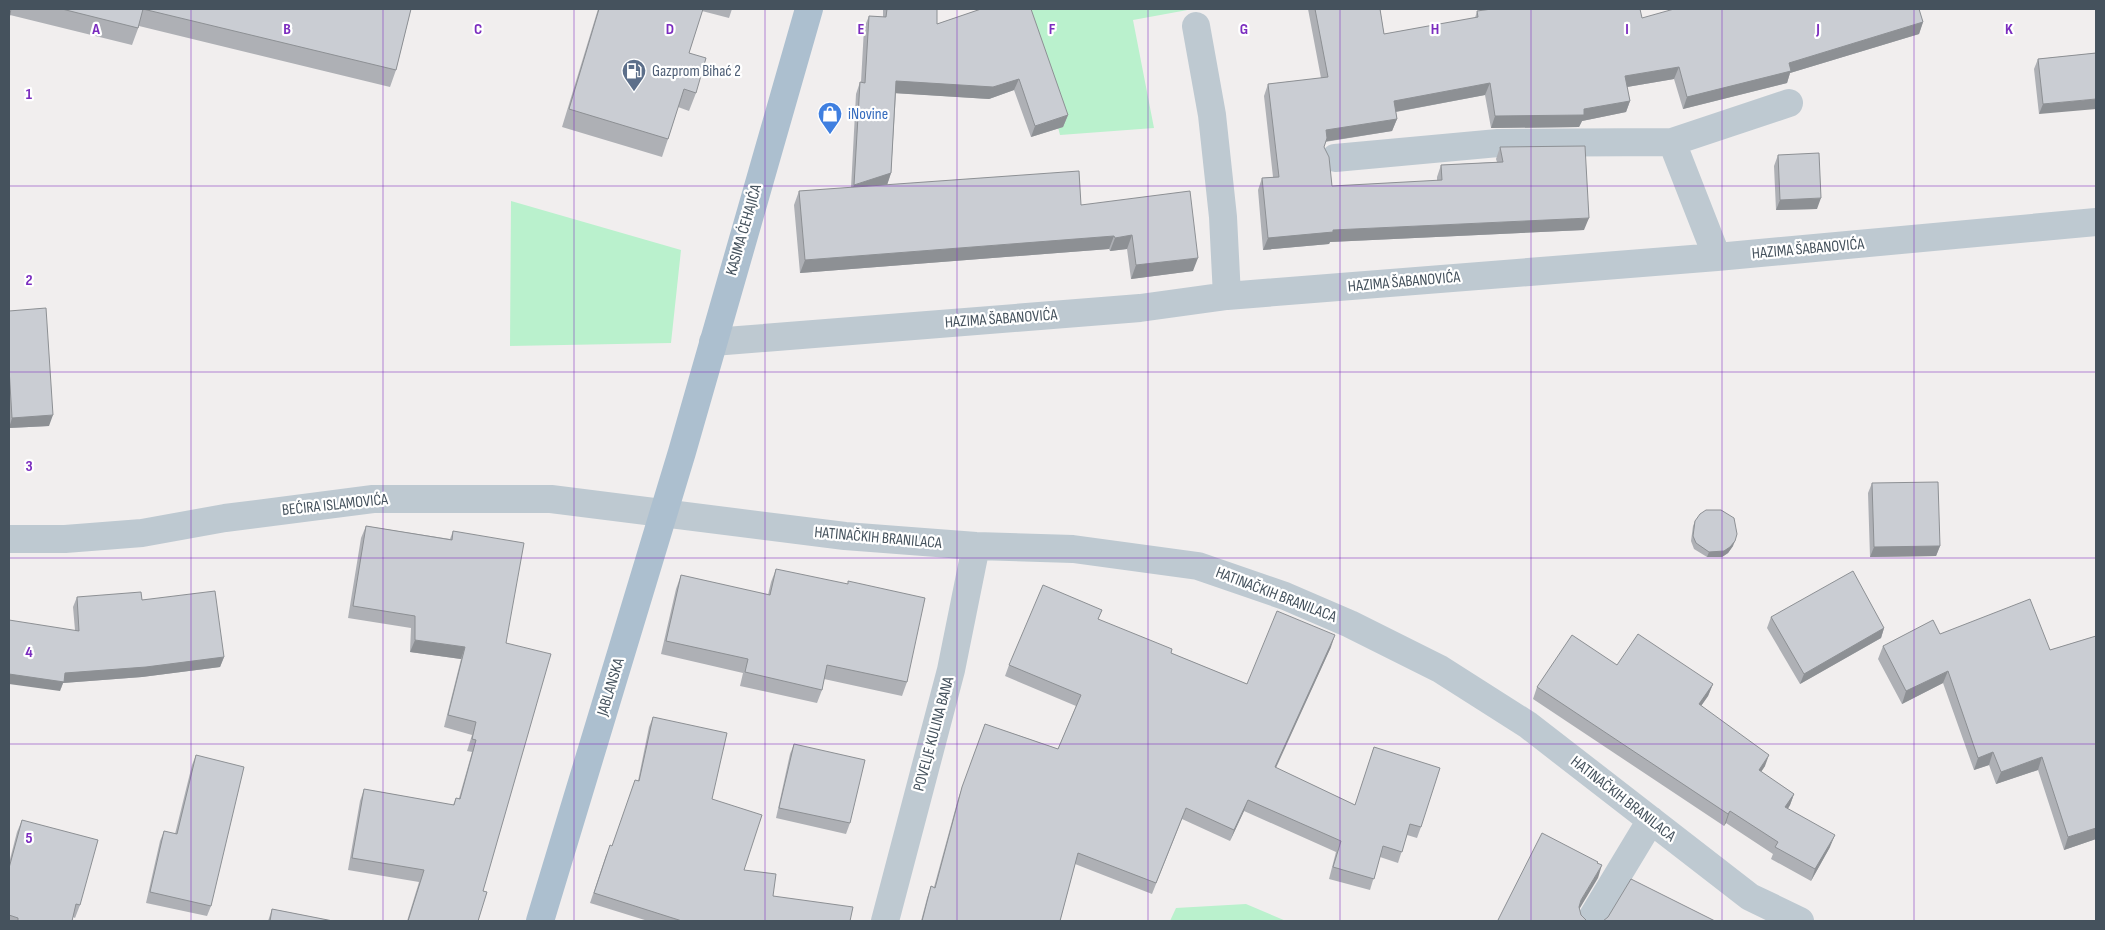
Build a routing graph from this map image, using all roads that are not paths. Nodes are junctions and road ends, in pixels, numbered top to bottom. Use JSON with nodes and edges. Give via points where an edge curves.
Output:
{"nodes":[{"id":1,"x":809,"y":9,"type":"edge"},
{"id":2,"x":1196,"y":26,"type":"dead end"},
{"id":3,"x":1789,"y":103,"type":"dead end"},
{"id":4,"x":1672,"y":142,"type":"junction"},
{"id":5,"x":1335,"y":158,"type":"dead end"},
{"id":6,"x":2096,"y":222,"type":"edge"},
{"id":7,"x":1717,"y":257,"type":"junction"},
{"id":8,"x":1227,"y":296,"type":"junction"},
{"id":9,"x":713,"y":342,"type":"junction"},
{"id":10,"x":682,"y":452,"type":"joint"},
{"id":11,"x":663,"y":512,"type":"junction"},
{"id":12,"x":9,"y":539,"type":"edge"},
{"id":13,"x":976,"y":546,"type":"junction"},
{"id":14,"x":1651,"y":820,"type":"junction"},
{"id":15,"x":540,"y":921,"type":"edge"},
{"id":16,"x":885,"y":921,"type":"edge"},
{"id":17,"x":1590,"y":921,"type":"edge"},
{"id":18,"x":1800,"y":921,"type":"edge"}],
"edges":[{"from":1,"to":9,"type":"main road","name":"KASIMA ĆEHAJIĆA"},
{"from":2,"to":8,"type":"street","via":[[1212,115],[1223,217]]},
{"from":3,"to":4,"type":"street"},
{"from":4,"to":5,"type":"street","via":[[1498,143]]},
{"from":4,"to":7,"type":"street"},
{"from":6,"to":7,"type":"street","name":"HAZIMA ŠABANOVIĆA"},
{"from":7,"to":8,"type":"street","name":"HAZIMA ŠABANOVIĆA"},
{"from":8,"to":9,"type":"street","name":"HAZIMA ŠABANOVIĆA","via":[[1140,308]]},
{"from":9,"to":10,"type":"main road","name":"KASIMA ĆEHAJIĆA"},
{"from":10,"to":11,"type":"main road","name":"JABLANSKA"},
{"from":11,"to":12,"type":"street","name":"BEĆIRA ISLAMOVIĆA","via":[[551,498],[373,499],[225,518],[142,533],[65,539]]},
{"from":11,"to":13,"type":"street","name":"HATINAČKIH BRANILACA","via":[[845,536]]},
{"from":11,"to":15,"type":"main road","name":"JABLANSKA"},
{"from":13,"to":14,"type":"street","name":"HATINAČKIH BRANILACA","via":[[1073,549],[1198,566],[1285,596],[1440,669],[1528,725]]},
{"from":13,"to":16,"type":"street","name":"POVELJE KULINA BANA","via":[[951,670]]},
{"from":14,"to":17,"type":"street"},
{"from":14,"to":18,"type":"street","name":"HATINAČKIH BRANILACA","via":[[1750,897]]}]}
